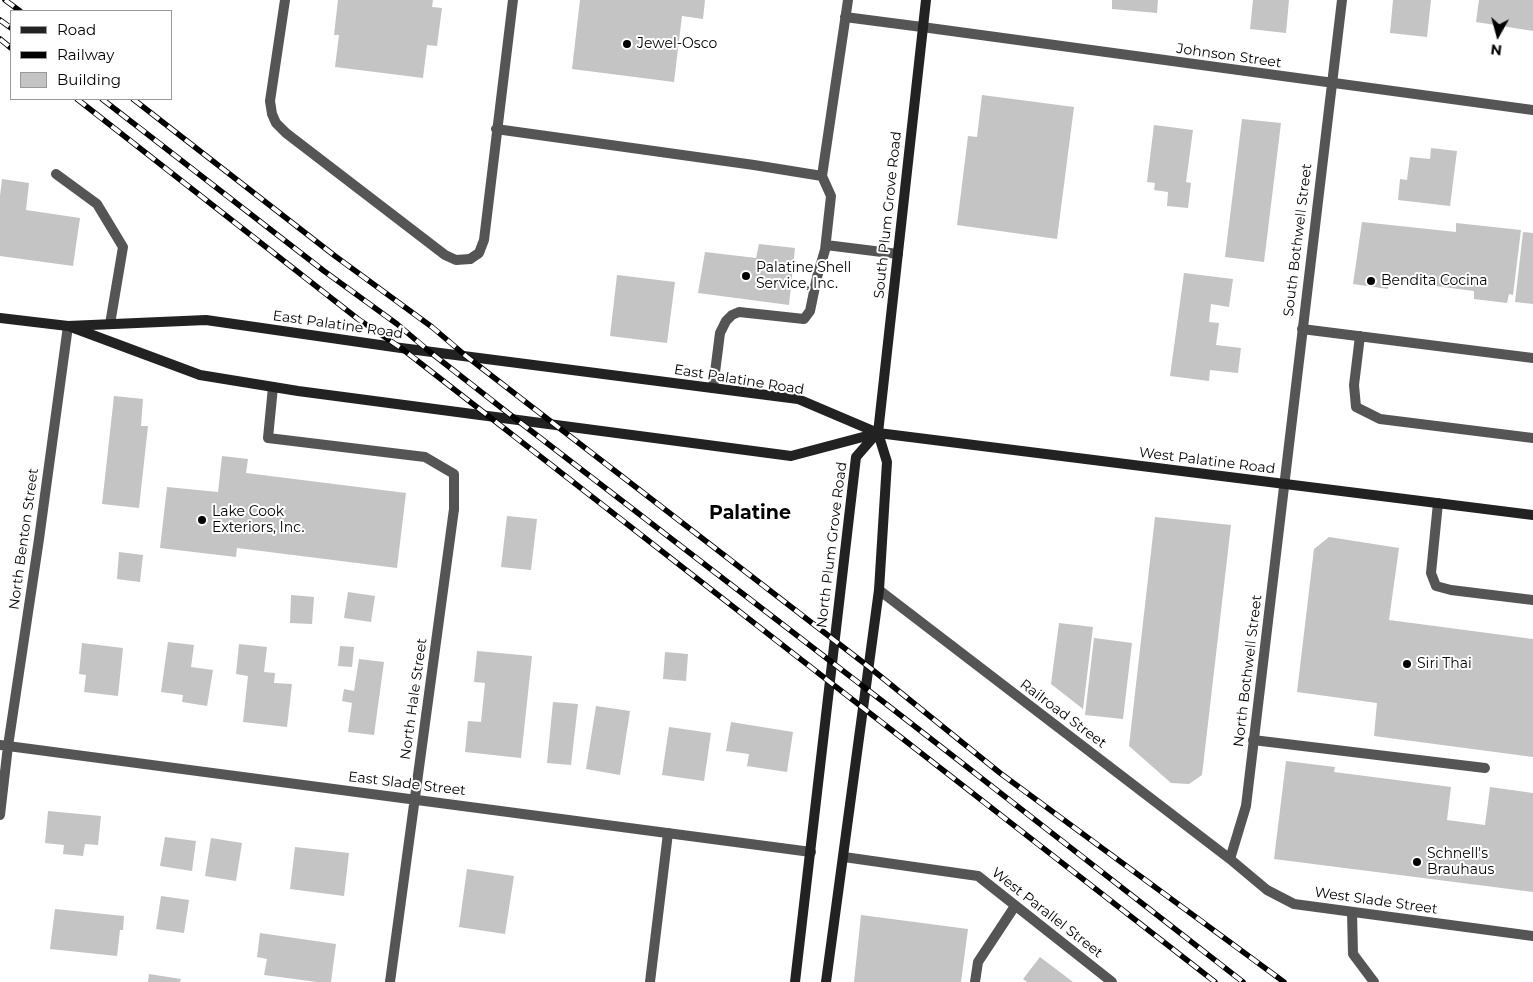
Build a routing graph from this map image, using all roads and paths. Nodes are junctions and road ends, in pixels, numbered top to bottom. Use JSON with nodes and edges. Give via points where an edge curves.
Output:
{"nodes":[{"id":1,"x":285,"y":0,"type":"edge"},
{"id":2,"x":513,"y":0,"type":"edge"},
{"id":3,"x":848,"y":0,"type":"edge"},
{"id":4,"x":926,"y":0,"type":"edge"},
{"id":5,"x":1342,"y":0,"type":"edge"},
{"id":6,"x":845,"y":17,"type":"junction"},
{"id":7,"x":922,"y":27,"type":"junction"},
{"id":8,"x":1331,"y":84,"type":"junction"},
{"id":9,"x":1533,"y":110,"type":"edge"},
{"id":10,"x":496,"y":128,"type":"junction"},
{"id":11,"x":56,"y":174,"type":"dead end"},
{"id":12,"x":822,"y":176,"type":"junction"},
{"id":13,"x":826,"y":246,"type":"junction"},
{"id":14,"x":898,"y":254,"type":"junction"},
{"id":15,"x":0,"y":318,"type":"edge"},
{"id":16,"x":110,"y":324,"type":"junction"},
{"id":17,"x":68,"y":326,"type":"junction"},
{"id":18,"x":1302,"y":329,"type":"junction"},
{"id":19,"x":1360,"y":336,"type":"junction"},
{"id":20,"x":1533,"y":358,"type":"edge"},
{"id":21,"x":273,"y":387,"type":"junction"},
{"id":22,"x":713,"y":388,"type":"junction"},
{"id":23,"x":878,"y":433,"type":"junction"},
{"id":24,"x":1533,"y":438,"type":"edge"},
{"id":25,"x":1284,"y":484,"type":"junction"},
{"id":26,"x":1438,"y":503,"type":"junction"},
{"id":27,"x":1533,"y":515,"type":"edge"},
{"id":28,"x":879,"y":590,"type":"junction"},
{"id":29,"x":1533,"y":600,"type":"edge"},
{"id":30,"x":1253,"y":740,"type":"junction"},
{"id":31,"x":4,"y":745,"type":"edge"},
{"id":32,"x":1484,"y":768,"type":"dead end"},
{"id":33,"x":414,"y":799,"type":"junction"},
{"id":34,"x":0,"y":815,"type":"edge"},
{"id":35,"x":668,"y":833,"type":"junction"},
{"id":36,"x":811,"y":852,"type":"junction"},
{"id":37,"x":844,"y":857,"type":"junction"},
{"id":38,"x":1230,"y":859,"type":"junction"},
{"id":39,"x":1015,"y":906,"type":"junction"},
{"id":40,"x":1352,"y":912,"type":"junction"},
{"id":41,"x":1533,"y":936,"type":"edge"},
{"id":42,"x":390,"y":982,"type":"edge"},
{"id":43,"x":650,"y":982,"type":"edge"},
{"id":44,"x":796,"y":982,"type":"edge"},
{"id":45,"x":826,"y":982,"type":"edge"},
{"id":46,"x":975,"y":982,"type":"edge"},
{"id":47,"x":1112,"y":982,"type":"edge"},
{"id":48,"x":1374,"y":982,"type":"edge"}],
"edges":[{"from":1,"to":10,"type":"street","via":[[270,101],[276,123],[445,255],[456,260],[470,259],[480,253],[484,240]]},
{"from":2,"to":10,"type":"street"},
{"from":3,"to":6,"type":"street"},
{"from":4,"to":7,"type":"main road","name":"South Plum Grove Road"},
{"from":5,"to":8,"type":"street","name":"South Bothwell Street"},
{"from":6,"to":7,"type":"street","name":"Johnson Street"},
{"from":6,"to":12,"type":"street"},
{"from":7,"to":8,"type":"street","name":"Johnson Street"},
{"from":7,"to":14,"type":"main road","name":"South Plum Grove Road"},
{"from":8,"to":9,"type":"street","name":"Johnson Street"},
{"from":8,"to":18,"type":"street","name":"South Bothwell Street"},
{"from":10,"to":12,"type":"street"},
{"from":11,"to":16,"type":"street","via":[[97,204],[123,247]]},
{"from":12,"to":13,"type":"street","via":[[831,196]]},
{"from":13,"to":14,"type":"street"},
{"from":13,"to":22,"type":"street","via":[[810,311],[804,319],[739,312],[726,321],[720,333]]},
{"from":14,"to":23,"type":"main road","name":"South Plum Grove Road"},
{"from":15,"to":17,"type":"main road","name":"East Palatine Road"},
{"from":16,"to":17,"type":"main road","name":"East Palatine Road"},
{"from":16,"to":22,"type":"main road","name":"East Palatine Road","via":[[206,320]]},
{"from":17,"to":21,"type":"main road","name":"East Palatine Road","via":[[200,374]]},
{"from":17,"to":31,"type":"street","name":"North Benton Street","via":[[39,539]]},
{"from":18,"to":19,"type":"street"},
{"from":18,"to":25,"type":"street","name":"South Bothwell Street"},
{"from":19,"to":20,"type":"street"},
{"from":19,"to":24,"type":"street","via":[[1354,385],[1356,407],[1380,418]]},
{"from":21,"to":23,"type":"main road","name":"East Palatine Road","via":[[791,456]]},
{"from":21,"to":33,"type":"street","name":"North Hale Street","via":[[268,438],[426,457],[454,474],[454,509]]},
{"from":22,"to":23,"type":"main road","name":"East Palatine Road","via":[[798,399]]},
{"from":23,"to":25,"type":"main road","name":"West Palatine Road"},
{"from":23,"to":28,"type":"main road","via":[[888,462]]},
{"from":23,"to":36,"type":"main road","name":"North Plum Grove Road","via":[[856,457]]},
{"from":25,"to":26,"type":"main road","name":"West Palatine Road"},
{"from":25,"to":30,"type":"street","name":"North Bothwell Street"},
{"from":26,"to":27,"type":"main road","name":"West Palatine Road"},
{"from":26,"to":29,"type":"street","via":[[1431,573],[1436,586]]},
{"from":28,"to":37,"type":"main road"},
{"from":28,"to":38,"type":"street","name":"Railroad Street"},
{"from":30,"to":32,"type":"street"},
{"from":30,"to":38,"type":"street","name":"North Bothwell Street","via":[[1246,806]]},
{"from":31,"to":33,"type":"street","name":"East Slade Street"},
{"from":31,"to":34,"type":"street","name":"North Benton Street"},
{"from":33,"to":35,"type":"street","name":"East Slade Street"},
{"from":33,"to":42,"type":"street","name":"North Hale Street"},
{"from":35,"to":36,"type":"street","name":"East Slade Street"},
{"from":35,"to":43,"type":"street"},
{"from":36,"to":44,"type":"main road","name":"North Plum Grove Road"},
{"from":37,"to":39,"type":"street","name":"West Parallel Street","via":[[978,876]]},
{"from":37,"to":45,"type":"main road"},
{"from":38,"to":40,"type":"street","name":"West Slade Street","via":[[1267,890],[1294,904]]},
{"from":39,"to":46,"type":"street","via":[[978,962]]},
{"from":39,"to":47,"type":"street","name":"West Parallel Street"},
{"from":40,"to":41,"type":"street","name":"West Slade Street"},
{"from":40,"to":48,"type":"street","via":[[1354,954]]}]}
